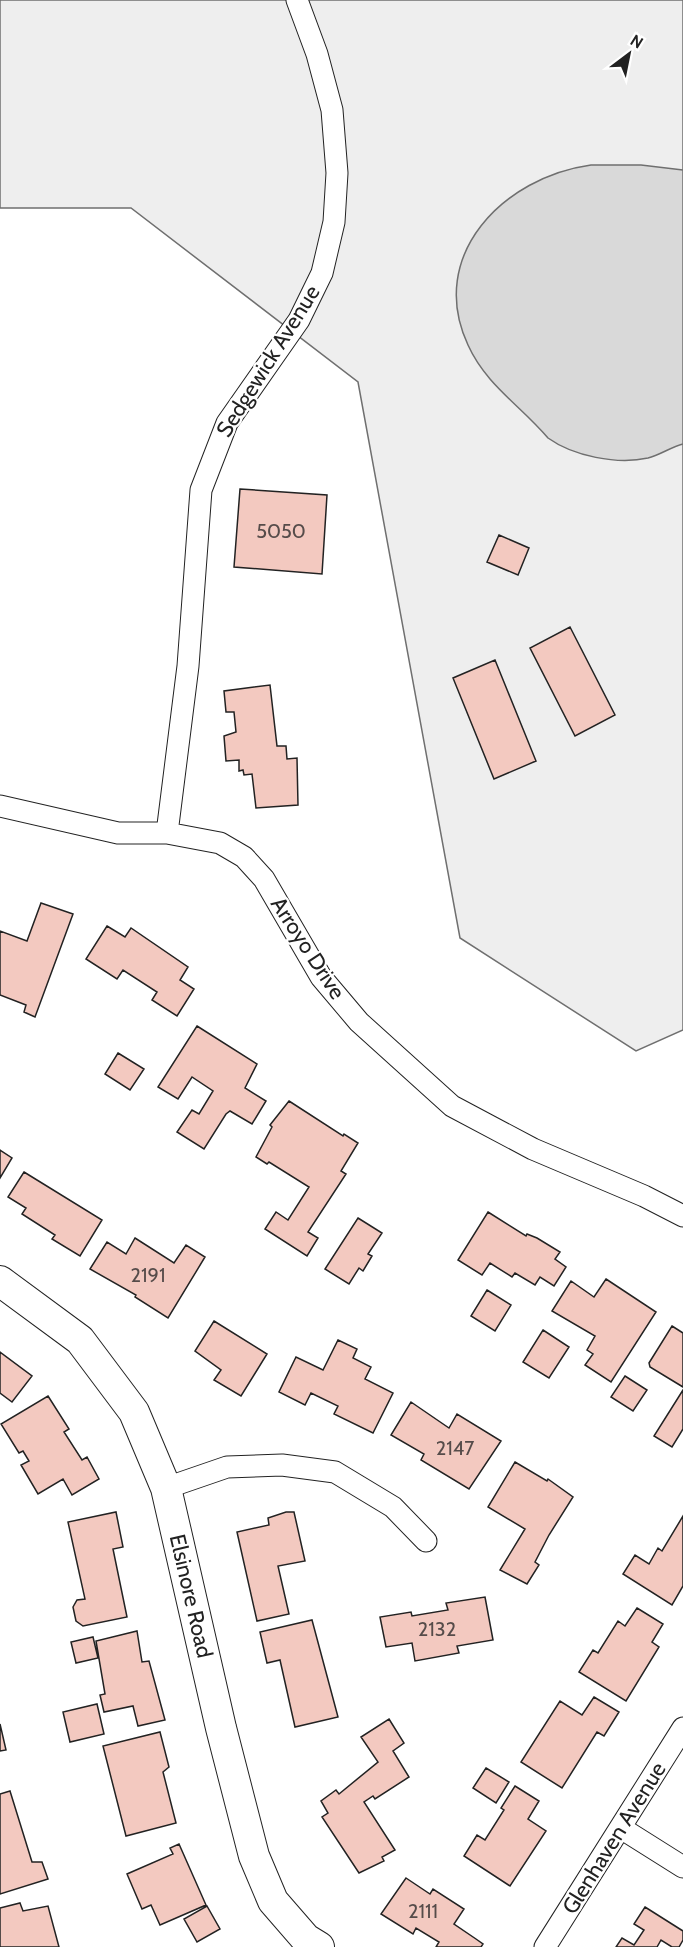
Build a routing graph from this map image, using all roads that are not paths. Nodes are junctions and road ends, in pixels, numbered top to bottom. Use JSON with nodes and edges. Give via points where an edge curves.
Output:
{"nodes":[{"id":1,"x":297,"y":0,"type":"edge"},
{"id":2,"x":0,"y":806,"type":"edge"},
{"id":3,"x":166,"y":833,"type":"junction"},
{"id":4,"x":683,"y":1216,"type":"edge"},
{"id":5,"x":0,"y":1281,"type":"edge"},
{"id":6,"x":166,"y":1488,"type":"junction"},
{"id":7,"x":426,"y":1541,"type":"dead end"},
{"id":8,"x":683,"y":1728,"type":"edge"},
{"id":9,"x":621,"y":1827,"type":"junction"},
{"id":10,"x":683,"y":1867,"type":"edge"},
{"id":11,"x":319,"y":1947,"type":"edge"},
{"id":12,"x":545,"y":1947,"type":"edge"}],
"edges":[{"from":1,"to":3,"type":"street","name":"Sedgewick Avenue","via":[[332,110],[337,173],[334,222],[322,273],[299,320],[227,423],[201,490],[188,666]]},
{"from":2,"to":3,"type":"street","name":"Arroyo Drive","via":[[118,832]]},
{"from":3,"to":4,"type":"street","name":"Arroyo Drive","via":[[220,843],[244,857],[264,879],[321,977],[359,1022],[452,1106],[532,1149]]},
{"from":5,"to":6,"type":"street","name":"Elsinore Road","via":[[80,1340],[134,1412]]},
{"from":6,"to":7,"type":"street","via":[[226,1467],[282,1465],[335,1472],[393,1507]]},
{"from":6,"to":11,"type":"street","name":"Elsinore Road","via":[[254,1856],[273,1901],[306,1939]]},
{"from":8,"to":9,"type":"street","name":"Glenhaven Avenue"},
{"from":9,"to":10,"type":"street"},
{"from":9,"to":12,"type":"street","name":"Glenhaven Avenue"}]}
